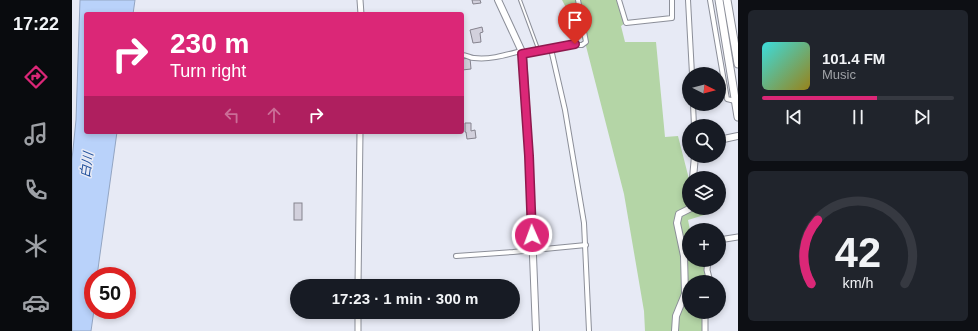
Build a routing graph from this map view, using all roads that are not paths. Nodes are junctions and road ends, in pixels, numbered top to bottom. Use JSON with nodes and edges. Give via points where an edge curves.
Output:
{"nodes":[{"id":1,"x":360,"y":0,"type":"edge"},
{"id":2,"x":498,"y":0,"type":"edge"},
{"id":3,"x":520,"y":0,"type":"edge"},
{"id":4,"x":578,"y":0,"type":"edge"},
{"id":5,"x":619,"y":0,"type":"edge"},
{"id":6,"x":672,"y":0,"type":"edge"},
{"id":7,"x":688,"y":0,"type":"edge"},
{"id":8,"x":710,"y":0,"type":"edge"},
{"id":9,"x":719,"y":0,"type":"edge"},
{"id":10,"x":727,"y":0,"type":"edge"},
{"id":11,"x":360,"y":12,"type":"edge"},
{"id":12,"x":551,"y":49,"type":"junction"},
{"id":13,"x":522,"y":52,"type":"junction"},
{"id":14,"x":537,"y":52,"type":"junction"},
{"id":15,"x":464,"y":55,"type":"edge"},
{"id":16,"x":738,"y":64,"type":"edge"},
{"id":17,"x":692,"y":67,"type":"edge"},
{"id":18,"x":735,"y":101,"type":"junction"},
{"id":19,"x":738,"y":117,"type":"edge"},
{"id":20,"x":360,"y":134,"type":"edge"},
{"id":21,"x":738,"y":136,"type":"edge"},
{"id":22,"x":726,"y":139,"type":"edge"},
{"id":23,"x":682,"y":212,"type":"edge"},
{"id":24,"x":738,"y":237,"type":"edge"},
{"id":25,"x":726,"y":239,"type":"edge"},
{"id":26,"x":586,"y":245,"type":"junction"},
{"id":27,"x":533,"y":250,"type":"junction"},
{"id":28,"x":456,"y":256,"type":"dead end"},
{"id":29,"x":358,"y":279,"type":"edge"},
{"id":30,"x":358,"y":319,"type":"edge"},
{"id":31,"x":705,"y":319,"type":"edge"},
{"id":32,"x":358,"y":331,"type":"edge"},
{"id":33,"x":536,"y":331,"type":"edge"},
{"id":34,"x":589,"y":331,"type":"edge"},
{"id":35,"x":674,"y":331,"type":"edge"},
{"id":36,"x":705,"y":331,"type":"edge"}],
"edges":[{"from":1,"to":11,"type":"street"},
{"from":2,"to":13,"type":"main road"},
{"from":3,"to":14,"type":"lane"},
{"from":4,"to":12,"type":"street","via":[[586,42],[582,45]]},
{"from":5,"to":6,"type":"street","via":[[626,23],[672,18]]},
{"from":7,"to":17,"type":"street"},
{"from":8,"to":18,"type":"street","via":[[727,99]]},
{"from":9,"to":18,"type":"highway"},
{"from":10,"to":16,"type":"highway"},
{"from":12,"to":14,"type":"street"},
{"from":12,"to":26,"type":"street","via":[[565,110]]},
{"from":13,"to":14,"type":"street"},
{"from":13,"to":15,"type":"street","via":[[497,57],[473,58]]},
{"from":13,"to":27,"type":"main road"},
{"from":18,"to":19,"type":"highway"},
{"from":20,"to":29,"type":"street"},
{"from":21,"to":22,"type":"main road"},
{"from":23,"to":35,"type":"main road","via":[[678,214],[677,223],[684,256],[684,294]]},
{"from":24,"to":25,"type":"street"},
{"from":26,"to":27,"type":"street"},
{"from":26,"to":34,"type":"street"},
{"from":27,"to":28,"type":"street"},
{"from":27,"to":33,"type":"main road"},
{"from":30,"to":32,"type":"street"},
{"from":31,"to":36,"type":"street"}]}
